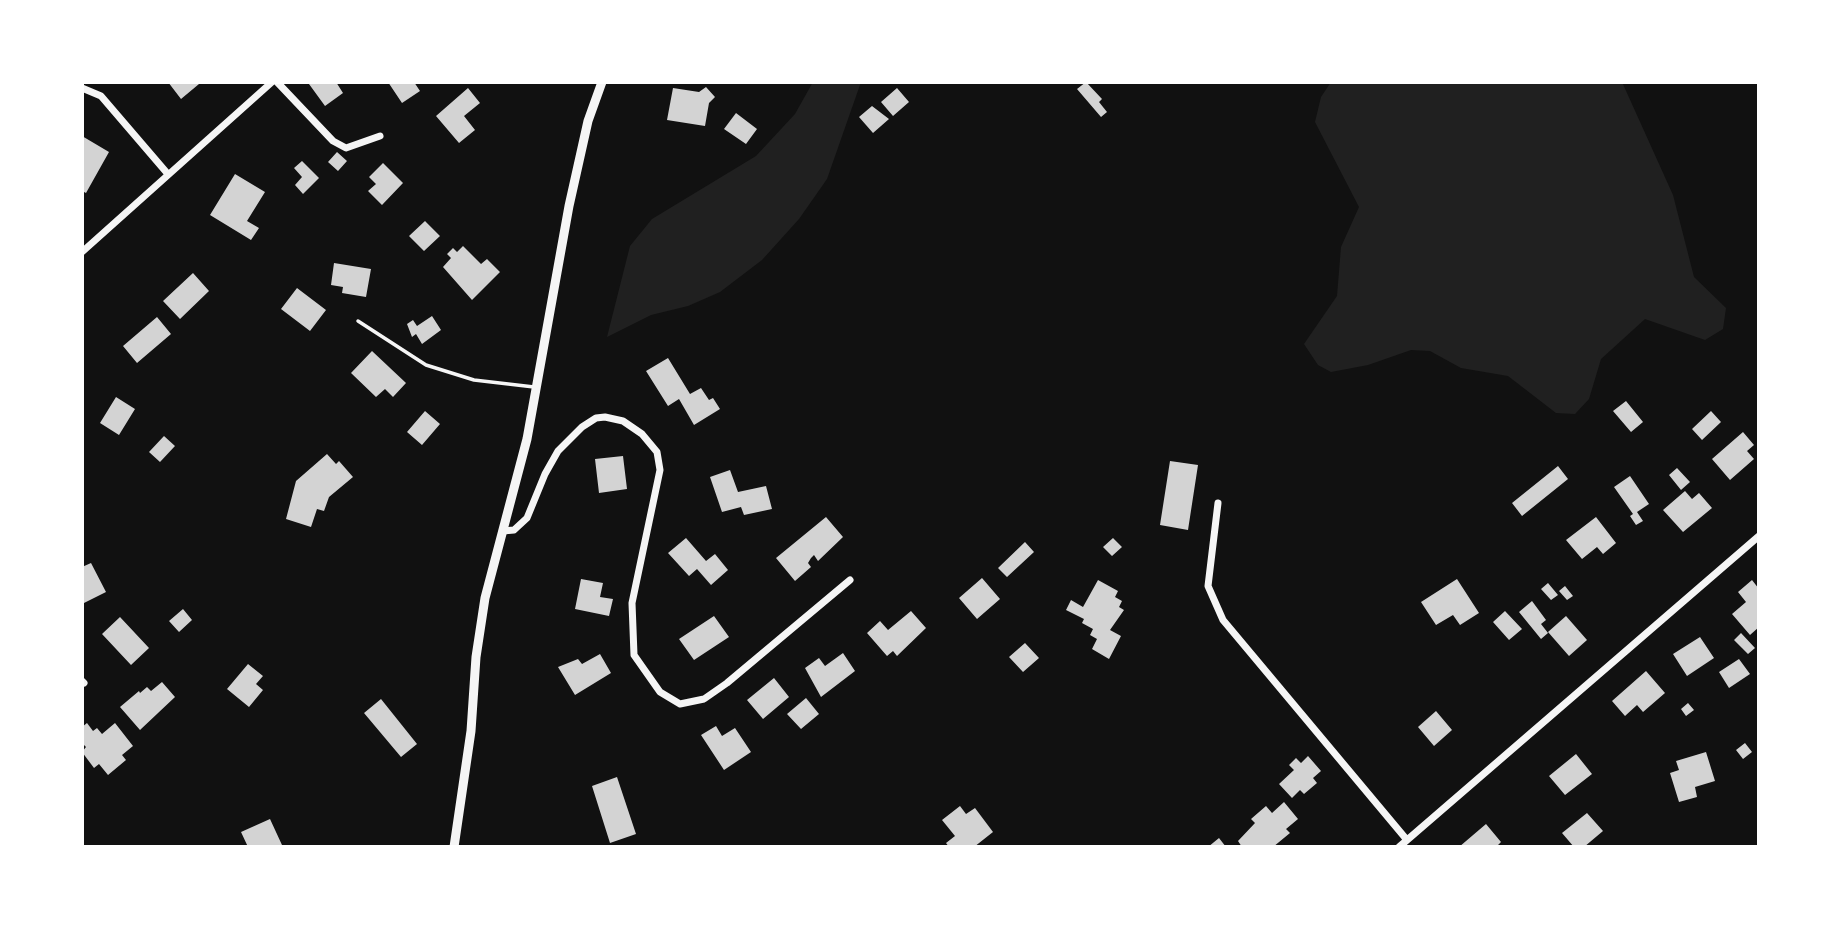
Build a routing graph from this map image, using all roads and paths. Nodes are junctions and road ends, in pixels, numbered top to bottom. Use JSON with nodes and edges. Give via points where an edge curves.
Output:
{"nodes":[{"id":1,"x":272,"y":82,"type":"edge"},
{"id":2,"x":277,"y":82,"type":"edge"},
{"id":3,"x":601,"y":82,"type":"edge"},
{"id":4,"x":82,"y":88,"type":"edge"},
{"id":5,"x":380,"y":136,"type":"dead end"},
{"id":6,"x":167,"y":173,"type":"junction"},
{"id":7,"x":82,"y":253,"type":"edge"},
{"id":8,"x":358,"y":321,"type":"dead end"},
{"id":9,"x":536,"y":387,"type":"junction"},
{"id":10,"x":1218,"y":503,"type":"dead end"},
{"id":11,"x":503,"y":531,"type":"junction"},
{"id":12,"x":1759,"y":536,"type":"edge"},
{"id":13,"x":850,"y":580,"type":"dead end"},
{"id":14,"x":1407,"y":840,"type":"junction"},
{"id":15,"x":454,"y":847,"type":"edge"},
{"id":16,"x":1399,"y":847,"type":"edge"}],
"edges":[{"from":1,"to":6,"type":"street"},
{"from":2,"to":5,"type":"street","via":[[345,148]]},
{"from":3,"to":9,"type":"street","via":[[569,206]]},
{"from":4,"to":6,"type":"street","via":[[101,96]]},
{"from":6,"to":7,"type":"street"},
{"from":8,"to":9,"type":"lane","via":[[426,365],[474,380]]},
{"from":9,"to":11,"type":"street"},
{"from":10,"to":14,"type":"street","via":[[1208,586],[1223,620]]},
{"from":11,"to":13,"type":"street","via":[[514,530],[527,518],[558,451],[582,427],[596,418],[614,418],[642,435],[657,452],[660,470],[632,603],[634,655],[660,692],[680,704],[704,699],[727,683]]},
{"from":11,"to":15,"type":"street","via":[[485,598]]},
{"from":12,"to":14,"type":"street"},
{"from":14,"to":16,"type":"street"}]}
